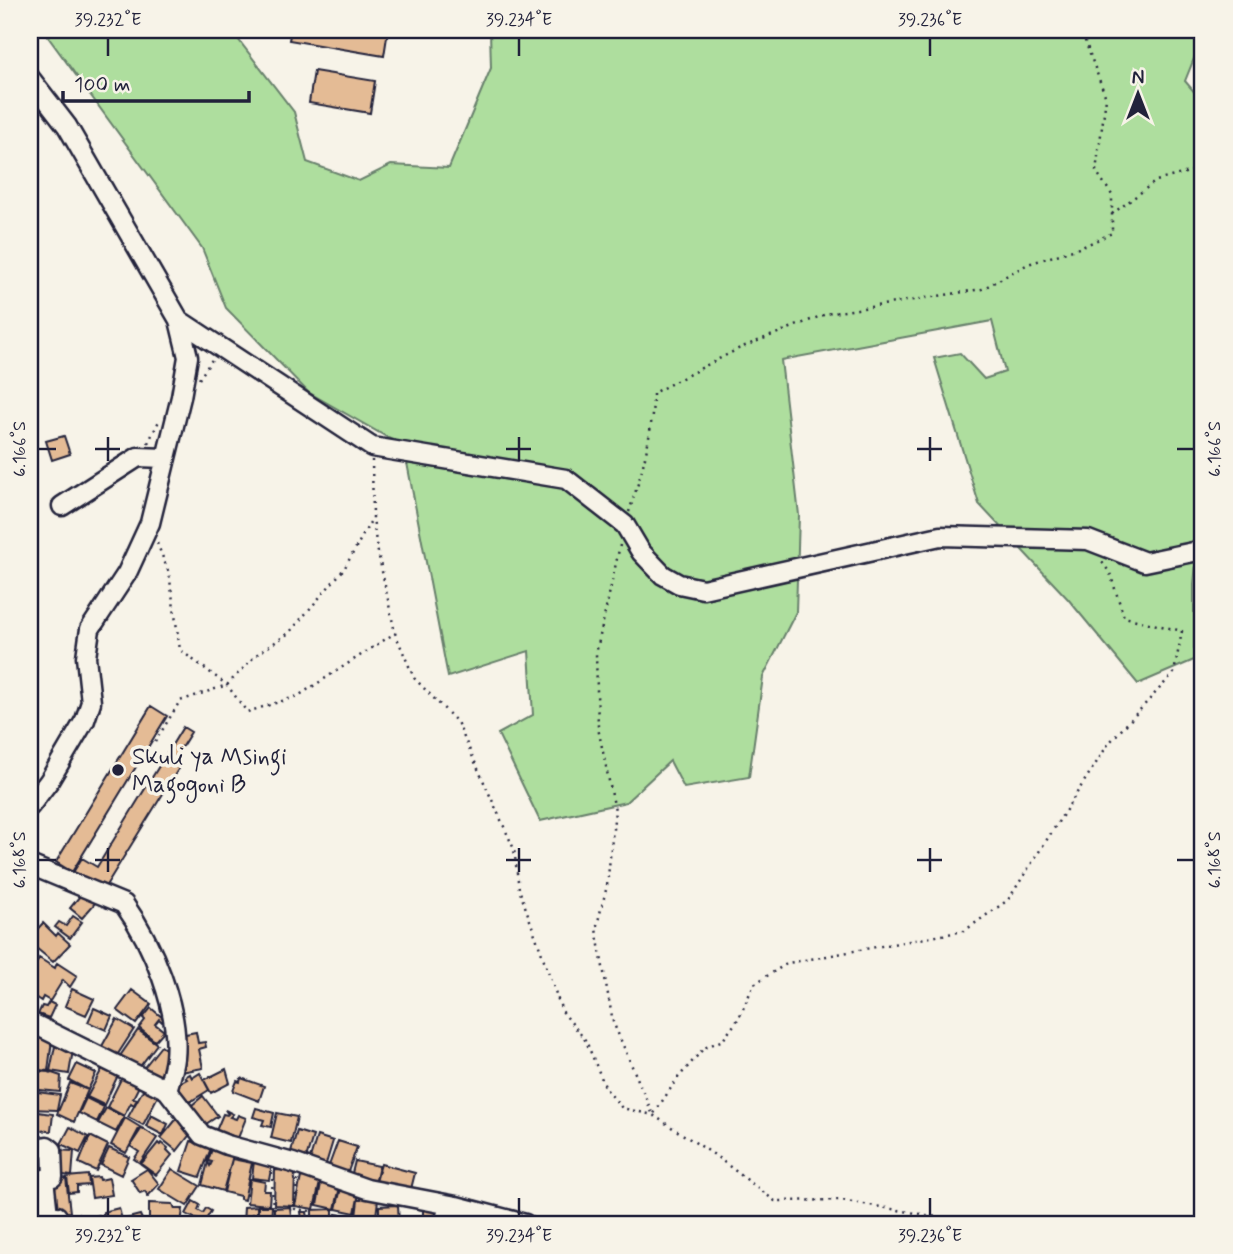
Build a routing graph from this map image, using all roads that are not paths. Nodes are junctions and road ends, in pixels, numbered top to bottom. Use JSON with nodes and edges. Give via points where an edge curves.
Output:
{"nodes":[{"id":1,"x":30,"y":78,"type":"edge"},
{"id":2,"x":180,"y":320,"type":"junction"},
{"id":3,"x":166,"y":458,"type":"junction"},
{"id":4,"x":62,"y":506,"type":"dead end"},
{"id":5,"x":1203,"y":550,"type":"edge"},
{"id":6,"x":30,"y":807,"type":"edge"},
{"id":7,"x":30,"y":865,"type":"edge"},
{"id":8,"x":30,"y":1022,"type":"edge"},
{"id":9,"x":167,"y":1090,"type":"junction"},
{"id":10,"x":30,"y":1149,"type":"edge"},
{"id":11,"x":449,"y":1205,"type":"junction"},
{"id":12,"x":58,"y":1224,"type":"edge"},
{"id":13,"x":444,"y":1224,"type":"edge"},
{"id":14,"x":525,"y":1224,"type":"edge"}],
"edges":[{"from":1,"to":2,"type":"street","via":[[67,126]]},
{"from":2,"to":3,"type":"street","via":[[188,358]]},
{"from":2,"to":5,"type":"street","via":[[372,447],[566,479],[625,525],[663,575],[679,584],[703,589],[940,536],[1088,540],[1145,562]]},
{"from":3,"to":4,"type":"street","via":[[138,457]]},
{"from":3,"to":6,"type":"street","via":[[150,523],[127,573],[90,629],[86,657],[91,702],[85,720]]},
{"from":7,"to":9,"type":"street","via":[[124,904],[132,915],[154,956],[172,1009],[175,1060]]},
{"from":8,"to":9,"type":"street"},
{"from":9,"to":11,"type":"street","via":[[202,1135],[367,1188]]},
{"from":10,"to":12,"type":"street","via":[[47,1146],[52,1150],[53,1177],[44,1179],[48,1215],[57,1216]]},
{"from":11,"to":13,"type":"street"},
{"from":11,"to":14,"type":"street"}]}
